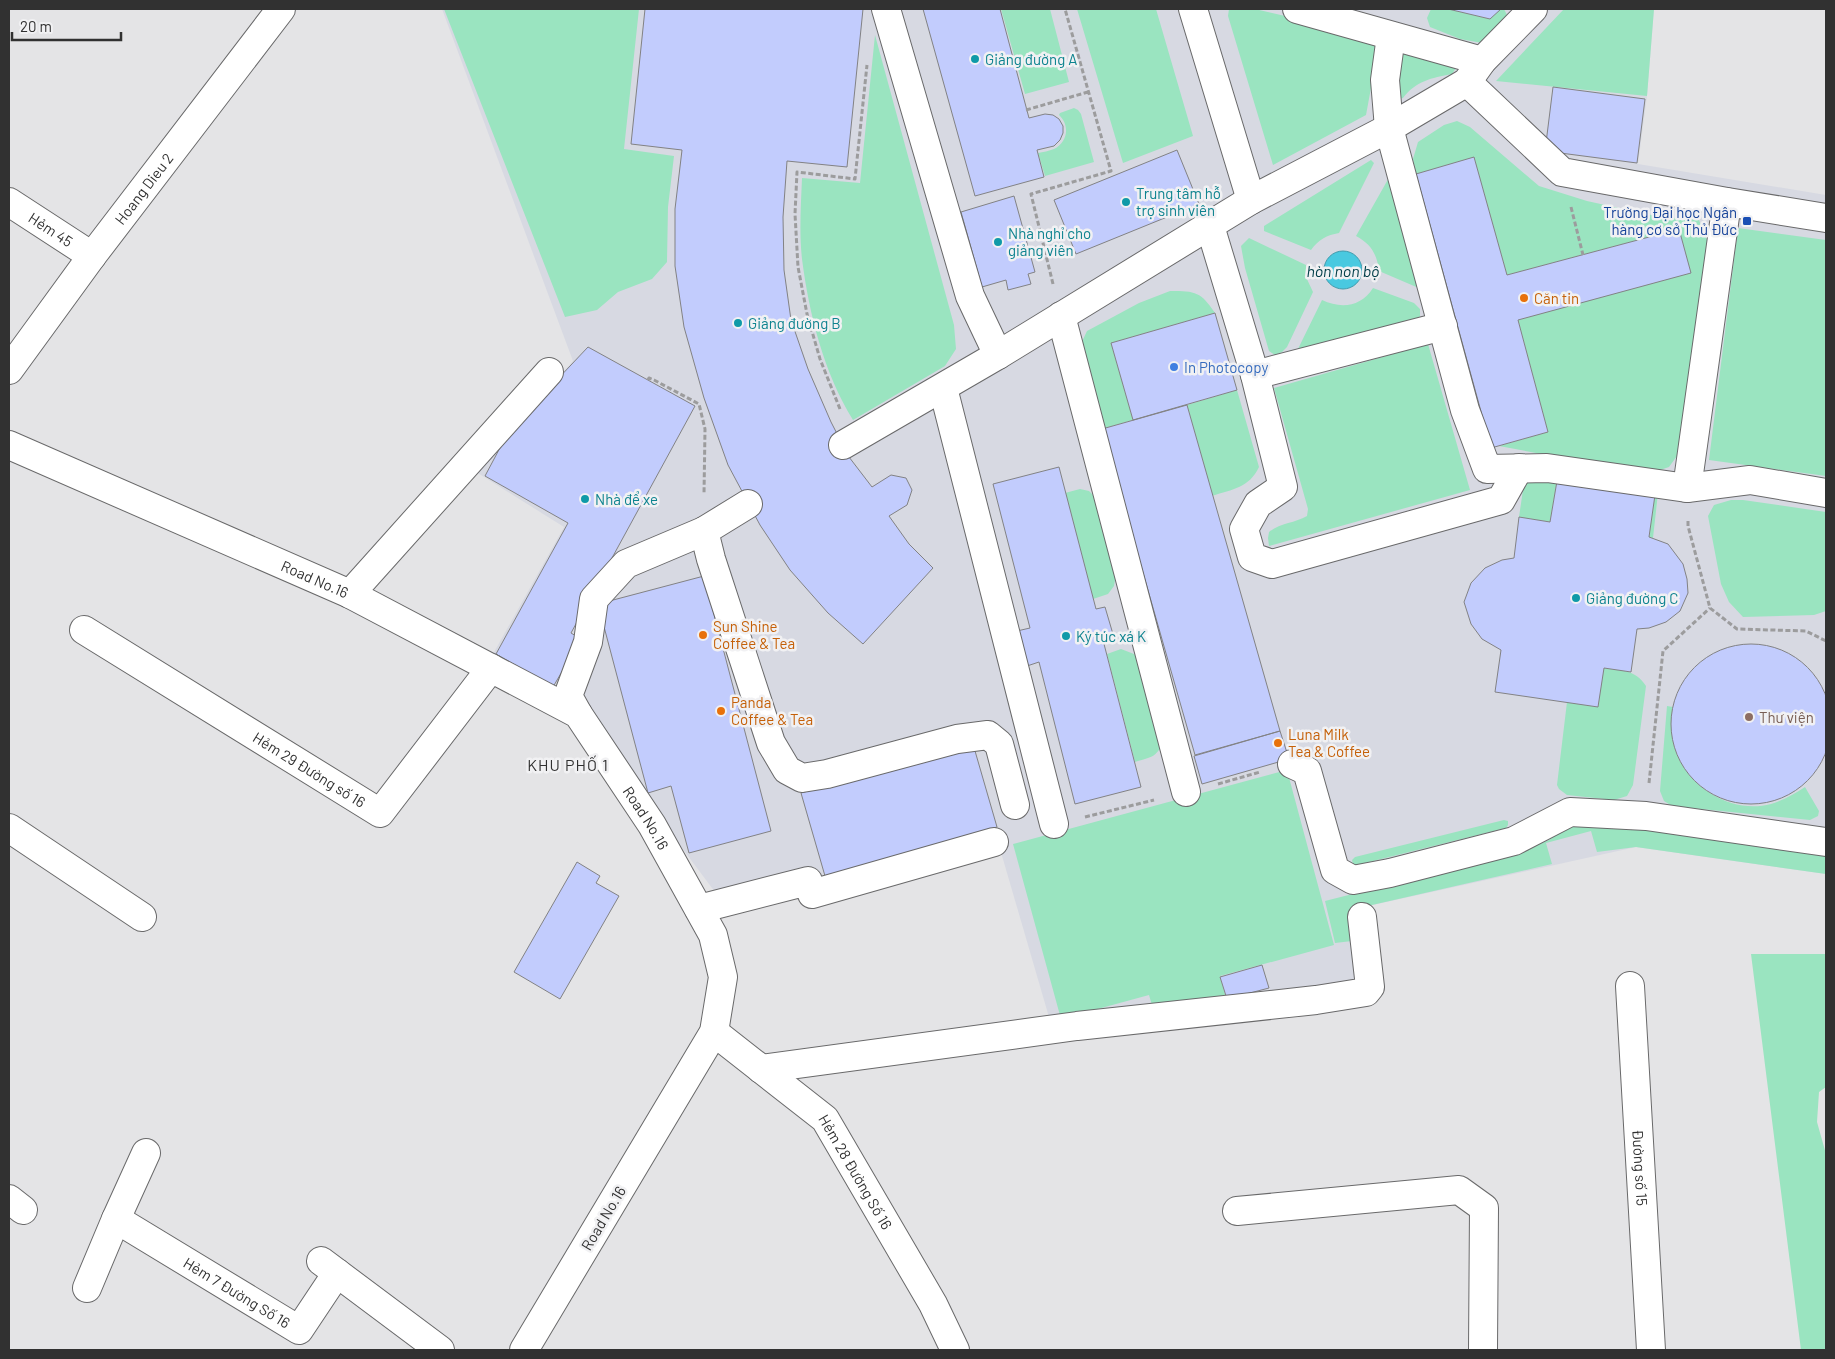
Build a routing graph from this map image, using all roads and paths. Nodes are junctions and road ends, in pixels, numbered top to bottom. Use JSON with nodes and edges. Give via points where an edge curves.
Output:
{"nodes":[{"id":1,"x":281,"y":9,"type":"edge"},
{"id":2,"x":886,"y":9,"type":"edge"},
{"id":3,"x":1065,"y":9,"type":"edge"},
{"id":4,"x":1193,"y":9,"type":"edge"},
{"id":5,"x":1297,"y":9,"type":"edge"},
{"id":6,"x":1533,"y":9,"type":"edge"},
{"id":7,"x":1391,"y":36,"type":"junction"},
{"id":8,"x":868,"y":56,"type":"dead end"},
{"id":9,"x":1475,"y":72,"type":"junction"},
{"id":10,"x":1088,"y":92,"type":"junction"},
{"id":11,"x":1026,"y":110,"type":"dead end"},
{"id":12,"x":1389,"y":128,"type":"junction"},
{"id":13,"x":1562,"y":172,"type":"junction"},
{"id":14,"x":1251,"y":200,"type":"junction"},
{"id":15,"x":9,"y":202,"type":"edge"},
{"id":16,"x":1727,"y":202,"type":"junction"},
{"id":17,"x":1826,"y":218,"type":"edge"},
{"id":18,"x":1210,"y":226,"type":"junction"},
{"id":19,"x":1583,"y":255,"type":"dead end"},
{"id":20,"x":92,"y":256,"type":"junction"},
{"id":21,"x":1061,"y":316,"type":"junction"},
{"id":22,"x":1443,"y":326,"type":"junction"},
{"id":23,"x":998,"y":355,"type":"junction"},
{"id":24,"x":9,"y":370,"type":"edge"},
{"id":25,"x":549,"y":372,"type":"dead end"},
{"id":26,"x":1255,"y":375,"type":"junction"},
{"id":27,"x":648,"y":380,"type":"dead end"},
{"id":28,"x":943,"y":388,"type":"junction"},
{"id":29,"x":850,"y":441,"type":"joint"},
{"id":30,"x":9,"y":445,"type":"edge"},
{"id":31,"x":1519,"y":468,"type":"junction"},
{"id":32,"x":1688,"y":488,"type":"junction"},
{"id":33,"x":1826,"y":493,"type":"edge"},
{"id":34,"x":748,"y":504,"type":"dead end"},
{"id":35,"x":1688,"y":526,"type":"dead end"},
{"id":36,"x":704,"y":531,"type":"junction"},
{"id":37,"x":350,"y":594,"type":"junction"},
{"id":38,"x":1710,"y":608,"type":"junction"},
{"id":39,"x":84,"y":630,"type":"dead end"},
{"id":40,"x":1826,"y":641,"type":"edge"},
{"id":41,"x":491,"y":668,"type":"junction"},
{"id":42,"x":578,"y":714,"type":"junction"},
{"id":43,"x":1292,"y":764,"type":"joint"},
{"id":44,"x":1186,"y":792,"type":"junction"},
{"id":45,"x":1015,"y":805,"type":"dead end"},
{"id":46,"x":1646,"y":816,"type":"junction"},
{"id":47,"x":1054,"y":824,"type":"joint"},
{"id":48,"x":9,"y":828,"type":"edge"},
{"id":49,"x":994,"y":842,"type":"dead end"},
{"id":50,"x":1826,"y":842,"type":"edge"},
{"id":51,"x":699,"y":909,"type":"junction"},
{"id":52,"x":142,"y":917,"type":"dead end"},
{"id":53,"x":1362,"y":917,"type":"dead end"},
{"id":54,"x":1630,"y":986,"type":"dead end"},
{"id":55,"x":714,"y":1032,"type":"junction"},
{"id":56,"x":760,"y":1069,"type":"junction"},
{"id":57,"x":146,"y":1153,"type":"dead end"},
{"id":58,"x":1237,"y":1211,"type":"dead end"},
{"id":59,"x":116,"y":1220,"type":"junction"},
{"id":60,"x":87,"y":1288,"type":"dead end"},
{"id":61,"x":440,"y":1350,"type":"edge"},
{"id":62,"x":524,"y":1350,"type":"edge"},
{"id":63,"x":955,"y":1350,"type":"edge"},
{"id":64,"x":1483,"y":1350,"type":"edge"},
{"id":65,"x":1651,"y":1350,"type":"edge"}],
"edges":[{"from":1,"to":20,"type":"street","name":"Hoang Dieu 2"},
{"from":2,"to":23,"type":"street","via":[[970,296]]},
{"from":3,"to":10,"type":"path"},
{"from":4,"to":14,"type":"street"},
{"from":5,"to":7,"type":"street"},
{"from":6,"to":9,"type":"street"},
{"from":7,"to":9,"type":"street"},
{"from":7,"to":12,"type":"street","via":[[1385,80]]},
{"from":8,"to":29,"type":"path","via":[[855,179],[797,172],[795,214],[798,267],[807,314]]},
{"from":9,"to":12,"type":"street"},
{"from":9,"to":13,"type":"street"},
{"from":10,"to":11,"type":"path"},
{"from":10,"to":21,"type":"path","via":[[1111,171],[1031,194]]},
{"from":12,"to":14,"type":"street"},
{"from":12,"to":22,"type":"street"},
{"from":13,"to":16,"type":"street"},
{"from":13,"to":19,"type":"path"},
{"from":14,"to":18,"type":"street"},
{"from":15,"to":20,"type":"street","name":"Hẻm 45"},
{"from":16,"to":17,"type":"street"},
{"from":16,"to":32,"type":"street"},
{"from":18,"to":21,"type":"street"},
{"from":18,"to":26,"type":"street"},
{"from":20,"to":24,"type":"street","name":"Hoang Dieu 2"},
{"from":21,"to":23,"type":"street"},
{"from":21,"to":44,"type":"street"},
{"from":22,"to":26,"type":"street"},
{"from":22,"to":31,"type":"street","via":[[1465,410],[1487,469]]},
{"from":23,"to":28,"type":"street"},
{"from":25,"to":37,"type":"street"},
{"from":26,"to":31,"type":"street","via":[[1283,487],[1258,504],[1244,529],[1252,556],[1272,564],[1500,500]]},
{"from":27,"to":36,"type":"path","via":[[654,380],[699,404],[705,429]]},
{"from":28,"to":29,"type":"street"},
{"from":28,"to":47,"type":"street"},
{"from":30,"to":37,"type":"street","name":"Road No.16"},
{"from":31,"to":32,"type":"street","via":[[1547,468]]},
{"from":32,"to":33,"type":"street","via":[[1750,480]]},
{"from":34,"to":36,"type":"street"},
{"from":35,"to":38,"type":"path"},
{"from":36,"to":42,"type":"street","via":[[626,564],[594,599],[588,642],[568,696]]},
{"from":36,"to":45,"type":"street","via":[[771,743],[787,770],[802,778],[957,739],[988,735],[999,744]]},
{"from":37,"to":41,"type":"street","name":"Road No.16"},
{"from":38,"to":40,"type":"path","via":[[1737,629],[1806,631]]},
{"from":38,"to":46,"type":"path","via":[[1663,651]]},
{"from":39,"to":41,"type":"street","name":"Hẻm 29 Đường số 16","via":[[380,813]]},
{"from":41,"to":42,"type":"street","name":"Road No.16"},
{"from":42,"to":51,"type":"street","name":"Road No.16","via":[[652,824]]},
{"from":43,"to":44,"type":"path"},
{"from":43,"to":46,"type":"street","via":[[1307,771],[1335,870],[1353,880],[1514,841],[1570,812]]},
{"from":44,"to":47,"type":"path"},
{"from":46,"to":50,"type":"street"},
{"from":48,"to":52,"type":"street"},
{"from":49,"to":51,"type":"street","via":[[812,894],[808,881]]},
{"from":51,"to":55,"type":"street","name":"Road No.16","via":[[713,935],[723,977]]},
{"from":53,"to":56,"type":"street","via":[[1370,987],[1366,992],[1077,1026]]},
{"from":54,"to":65,"type":"street","name":"Đường số 15"},
{"from":55,"to":56,"type":"street","name":"Hẻm 28 Đường Số 16"},
{"from":55,"to":62,"type":"street","name":"Road No.16"},
{"from":56,"to":63,"type":"street","name":"Hẻm 28 Đường Số 16","via":[[825,1119],[933,1304]]},
{"from":57,"to":59,"type":"street"},
{"from":58,"to":64,"type":"street","via":[[1459,1190],[1484,1208]]},
{"from":59,"to":60,"type":"street"},
{"from":59,"to":61,"type":"street","name":"Hẻm 7 Đường Số 16","via":[[299,1330],[329,1267]]}]}
